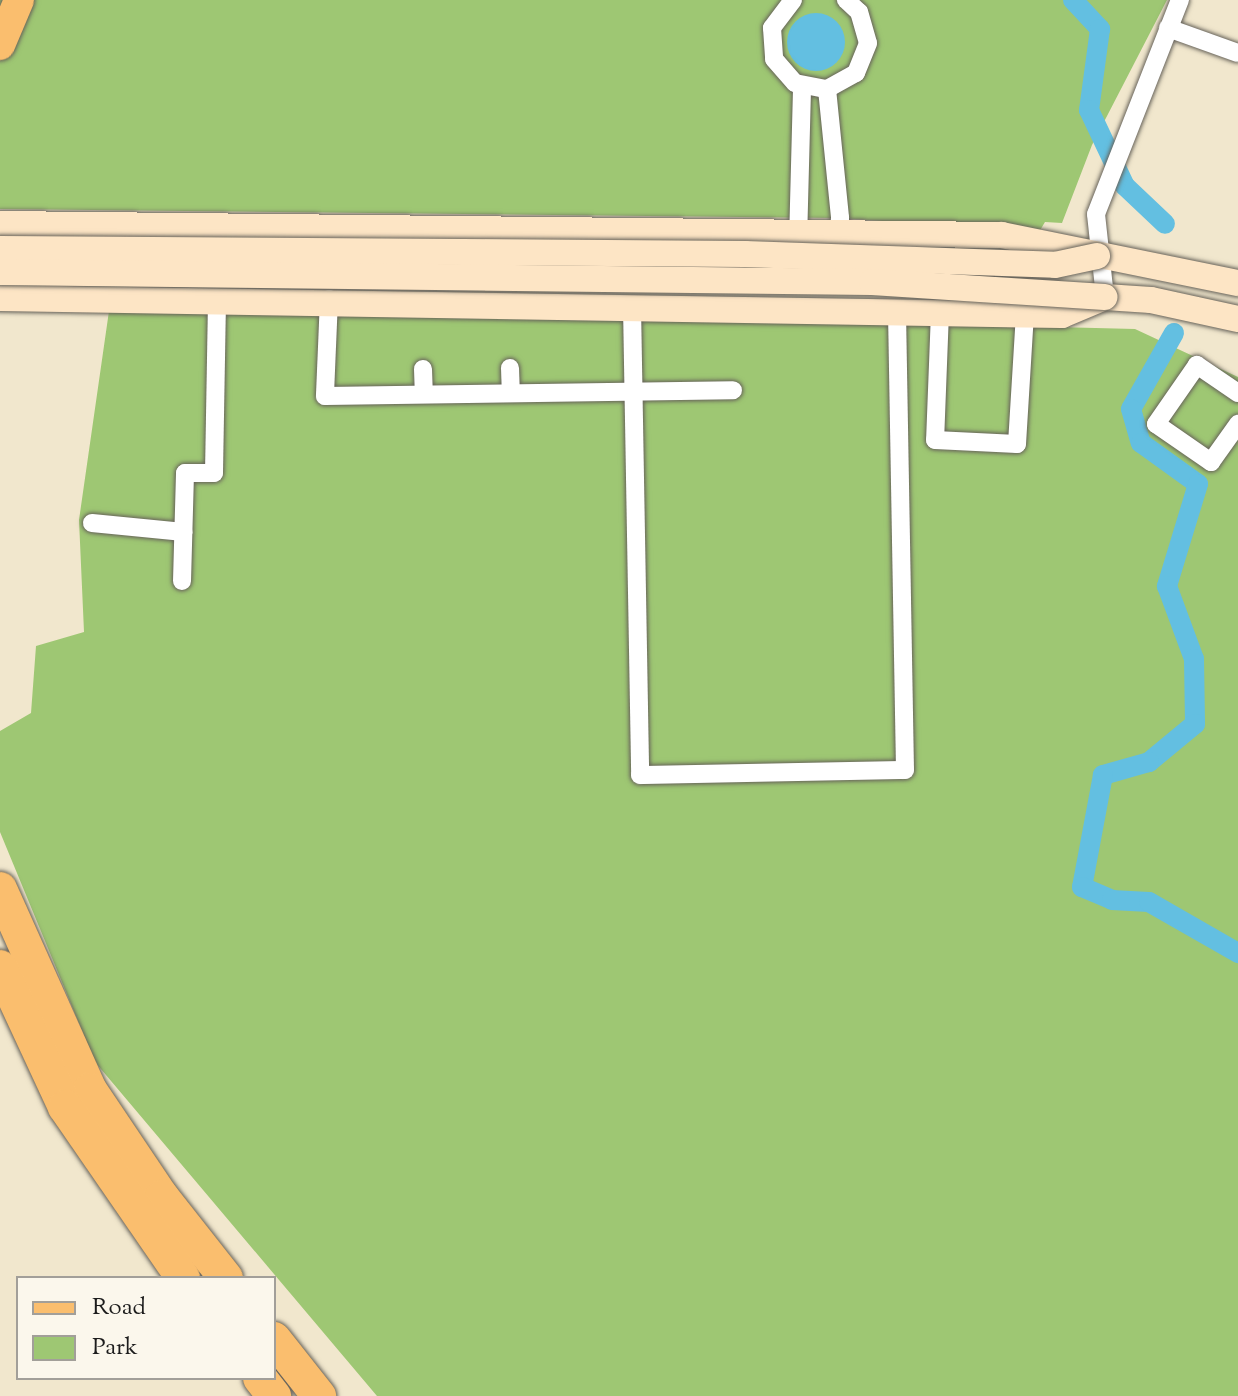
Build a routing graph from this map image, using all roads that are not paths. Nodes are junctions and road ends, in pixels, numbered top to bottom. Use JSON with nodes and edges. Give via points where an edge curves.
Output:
{"nodes":[{"id":1,"x":19,"y":0,"type":"edge"},
{"id":2,"x":793,"y":0,"type":"edge"},
{"id":3,"x":846,"y":0,"type":"edge"},
{"id":4,"x":1180,"y":0,"type":"edge"},
{"id":5,"x":1168,"y":28,"type":"junction"},
{"id":6,"x":0,"y":45,"type":"edge"},
{"id":7,"x":1238,"y":53,"type":"edge"},
{"id":8,"x":802,"y":85,"type":"junction"},
{"id":9,"x":827,"y":89,"type":"junction"},
{"id":10,"x":0,"y":224,"type":"edge"},
{"id":11,"x":799,"y":230,"type":"junction"},
{"id":12,"x":839,"y":231,"type":"junction"},
{"id":13,"x":0,"y":249,"type":"edge"},
{"id":14,"x":1097,"y":256,"type":"junction"},
{"id":15,"x":0,"y":272,"type":"edge"},
{"id":16,"x":1238,"y":283,"type":"edge"},
{"id":17,"x":1105,"y":297,"type":"junction"},
{"id":18,"x":0,"y":298,"type":"edge"},
{"id":19,"x":217,"y":298,"type":"junction"},
{"id":20,"x":329,"y":299,"type":"junction"},
{"id":21,"x":632,"y":306,"type":"junction"},
{"id":22,"x":794,"y":309,"type":"junction"},
{"id":23,"x":832,"y":310,"type":"junction"},
{"id":24,"x":897,"y":310,"type":"junction"},
{"id":25,"x":940,"y":312,"type":"junction"},
{"id":26,"x":1025,"y":315,"type":"junction"},
{"id":27,"x":1238,"y":319,"type":"edge"},
{"id":28,"x":510,"y":368,"type":"dead end"},
{"id":29,"x":423,"y":369,"type":"dead end"},
{"id":30,"x":733,"y":390,"type":"dead end"},
{"id":31,"x":632,"y":392,"type":"junction"},
{"id":32,"x":511,"y":393,"type":"junction"},
{"id":33,"x":1238,"y":393,"type":"edge"},
{"id":34,"x":424,"y":394,"type":"junction"},
{"id":35,"x":1238,"y":424,"type":"edge"},
{"id":36,"x":92,"y":523,"type":"dead end"},
{"id":37,"x":184,"y":532,"type":"junction"},
{"id":38,"x":182,"y":581,"type":"dead end"},
{"id":39,"x":0,"y":889,"type":"edge"},
{"id":40,"x":0,"y":967,"type":"edge"},
{"id":41,"x":182,"y":1276,"type":"edge"},
{"id":42,"x":224,"y":1276,"type":"edge"},
{"id":43,"x":276,"y":1342,"type":"edge"},
{"id":44,"x":262,"y":1380,"type":"edge"},
{"id":45,"x":274,"y":1396,"type":"edge"},
{"id":46,"x":319,"y":1396,"type":"edge"}],
"edges":[{"from":1,"to":6,"type":"main road"},
{"from":2,"to":8,"type":"street","via":[[778,14],[771,44],[782,72]]},
{"from":3,"to":9,"type":"street","via":[[859,12],[868,43],[856,73]]},
{"from":4,"to":5,"type":"street"},
{"from":5,"to":7,"type":"street"},
{"from":5,"to":14,"type":"street","via":[[1096,214]]},
{"from":8,"to":9,"type":"street"},
{"from":8,"to":11,"type":"street"},
{"from":9,"to":12,"type":"street"},
{"from":10,"to":11,"type":"main road"},
{"from":11,"to":12,"type":"main road"},
{"from":11,"to":22,"type":"street"},
{"from":12,"to":14,"type":"main road","via":[[1002,235]]},
{"from":12,"to":23,"type":"street"},
{"from":13,"to":14,"type":"main road","bridge":true,"via":[[745,254],[1055,265]]},
{"from":14,"to":16,"type":"main road"},
{"from":14,"to":17,"type":"street"},
{"from":15,"to":17,"type":"main road","bridge":true,"via":[[872,282]]},
{"from":17,"to":26,"type":"main road","via":[[1073,313]]},
{"from":17,"to":27,"type":"main road","via":[[1151,300]]},
{"from":18,"to":19,"type":"main road"},
{"from":19,"to":20,"type":"main road"},
{"from":19,"to":37,"type":"street","via":[[214,473],[185,473]]},
{"from":20,"to":21,"type":"main road"},
{"from":20,"to":34,"type":"street","via":[[325,396]]},
{"from":21,"to":22,"type":"main road"},
{"from":21,"to":31,"type":"street"},
{"from":22,"to":23,"type":"main road"},
{"from":23,"to":24,"type":"main road"},
{"from":24,"to":25,"type":"main road"},
{"from":24,"to":31,"type":"street","via":[[905,770],[640,775]]},
{"from":25,"to":26,"type":"main road"},
{"from":25,"to":26,"type":"street","via":[[935,440],[1017,444]]},
{"from":28,"to":32,"type":"street"},
{"from":29,"to":34,"type":"street"},
{"from":30,"to":31,"type":"street"},
{"from":31,"to":32,"type":"street"},
{"from":32,"to":34,"type":"street"},
{"from":33,"to":35,"type":"street","via":[[1197,365],[1156,424],[1211,462]]},
{"from":36,"to":37,"type":"street"},
{"from":37,"to":38,"type":"street"},
{"from":39,"to":42,"type":"highway","via":[[90,1090],[162,1197]]},
{"from":40,"to":41,"type":"highway","via":[[65,1107]]},
{"from":43,"to":46,"type":"highway"},
{"from":44,"to":45,"type":"highway"}]}
